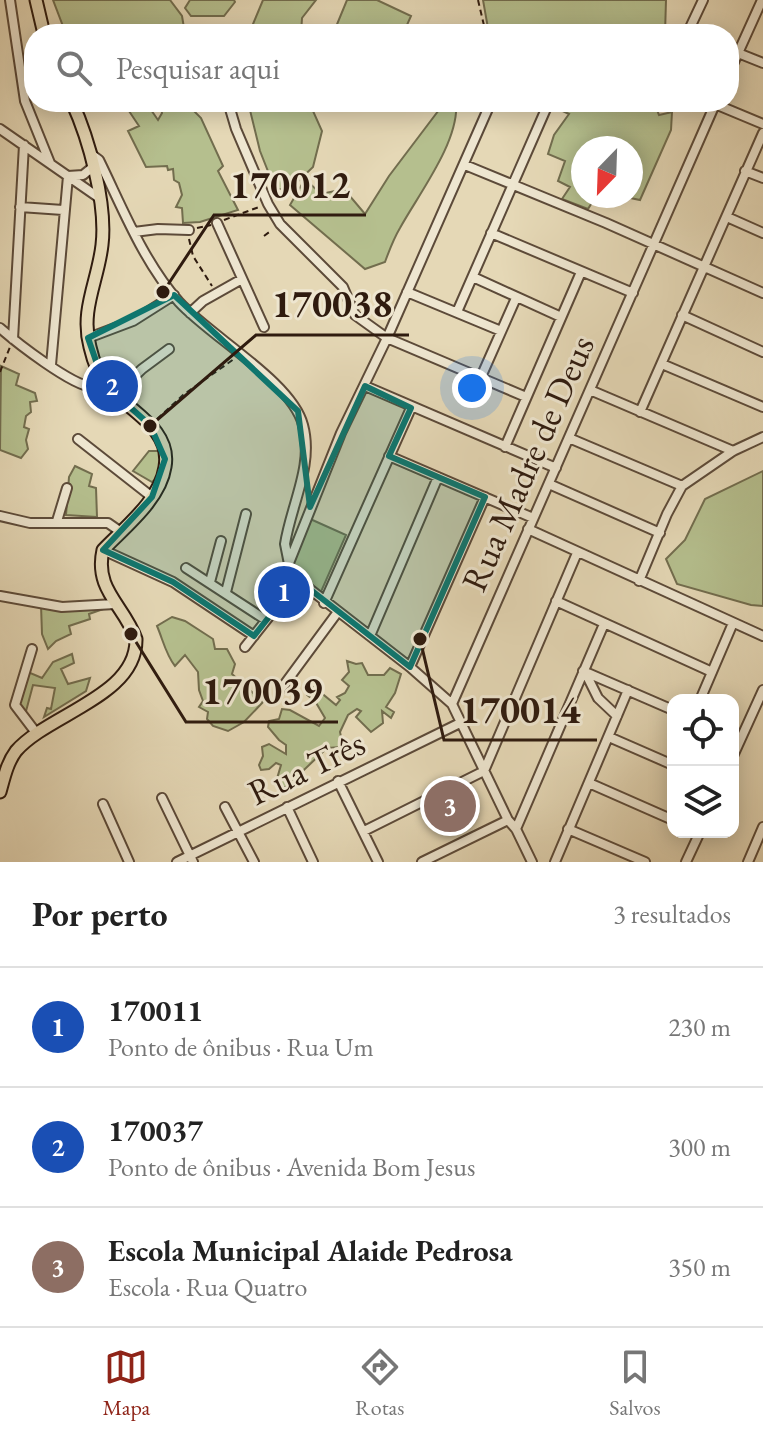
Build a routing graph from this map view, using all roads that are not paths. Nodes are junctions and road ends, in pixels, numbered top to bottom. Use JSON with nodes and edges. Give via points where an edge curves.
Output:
{"nodes":[{"id":1,"x":10,"y":0,"type":"edge"},
{"id":2,"x":36,"y":0,"type":"edge"},
{"id":3,"x":703,"y":0,"type":"edge"},
{"id":4,"x":761,"y":5,"type":"edge"},
{"id":5,"x":42,"y":24,"type":"edge"},
{"id":6,"x":692,"y":24,"type":"edge"},
{"id":7,"x":739,"y":51,"type":"edge"},
{"id":8,"x":739,"y":53,"type":"edge"},
{"id":9,"x":763,"y":63,"type":"edge"},
{"id":10,"x":24,"y":94,"type":"edge"},
{"id":11,"x":29,"y":112,"type":"edge"},
{"id":12,"x":75,"y":112,"type":"edge"},
{"id":13,"x":231,"y":112,"type":"edge"},
{"id":14,"x":487,"y":112,"type":"edge"},
{"id":15,"x":545,"y":112,"type":"edge"},
{"id":16,"x":712,"y":112,"type":"edge"},
{"id":17,"x":734,"y":112,"type":"edge"},
{"id":18,"x":763,"y":124,"type":"edge"},
{"id":19,"x":0,"y":129,"type":"edge"},
{"id":20,"x":763,"y":133,"type":"edge"},
{"id":21,"x":24,"y":145,"type":"junction"},
{"id":22,"x":90,"y":154,"type":"junction"},
{"id":23,"x":50,"y":163,"type":"junction"},
{"id":24,"x":465,"y":165,"type":"junction"},
{"id":25,"x":93,"y":167,"type":"junction"},
{"id":26,"x":745,"y":171,"type":"junction"},
{"id":27,"x":68,"y":176,"type":"junction"},
{"id":28,"x":763,"y":178,"type":"edge"},
{"id":29,"x":513,"y":183,"type":"junction"},
{"id":30,"x":98,"y":197,"type":"junction"},
{"id":31,"x":20,"y":207,"type":"junction"},
{"id":32,"x":63,"y":210,"type":"junction"},
{"id":33,"x":727,"y":217,"type":"junction"},
{"id":34,"x":217,"y":223,"type":"road end"},
{"id":35,"x":189,"y":230,"type":"road end"},
{"id":36,"x":134,"y":232,"type":"junction"},
{"id":37,"x":491,"y":233,"type":"junction"},
{"id":38,"x":763,"y":233,"type":"edge"},
{"id":39,"x":655,"y":245,"type":"junction"},
{"id":40,"x":704,"y":267,"type":"junction"},
{"id":41,"x":581,"y":272,"type":"junction"},
{"id":42,"x":473,"y":277,"type":"junction"},
{"id":43,"x":242,"y":279,"type":"junction"},
{"id":44,"x":407,"y":292,"type":"junction"},
{"id":45,"x":633,"y":293,"type":"junction"},
{"id":46,"x":763,"y":293,"type":"edge"},
{"id":47,"x":174,"y":295,"type":"junction"},
{"id":48,"x":516,"y":298,"type":"junction"},
{"id":49,"x":457,"y":312,"type":"junction"},
{"id":50,"x":190,"y":313,"type":"junction"},
{"id":51,"x":682,"y":315,"type":"junction"},
{"id":52,"x":561,"y":317,"type":"junction"},
{"id":53,"x":264,"y":327,"type":"dead end"},
{"id":54,"x":0,"y":328,"type":"edge"},
{"id":55,"x":501,"y":331,"type":"junction"},
{"id":56,"x":88,"y":338,"type":"junction"},
{"id":57,"x":387,"y":338,"type":"junction"},
{"id":58,"x":13,"y":339,"type":"junction"},
{"id":59,"x":169,"y":349,"type":"dead end"},
{"id":60,"x":763,"y":352,"type":"edge"},
{"id":61,"x":662,"y":364,"type":"junction"},
{"id":62,"x":51,"y":365,"type":"junction"},
{"id":63,"x":481,"y":377,"type":"junction"},
{"id":64,"x":104,"y":384,"type":"junction"},
{"id":65,"x":365,"y":386,"type":"junction"},
{"id":66,"x":590,"y":390,"type":"junction"},
{"id":67,"x":115,"y":395,"type":"junction"},
{"id":68,"x":526,"y":397,"type":"junction"},
{"id":69,"x":763,"y":407,"type":"edge"},
{"id":70,"x":411,"y":408,"type":"junction"},
{"id":71,"x":640,"y":412,"type":"junction"},
{"id":72,"x":763,"y":437,"type":"edge"},
{"id":73,"x":569,"y":438,"type":"junction"},
{"id":74,"x":78,"y":439,"type":"dead end"},
{"id":75,"x":505,"y":447,"type":"junction"},
{"id":76,"x":733,"y":451,"type":"junction"},
{"id":77,"x":389,"y":456,"type":"junction"},
{"id":78,"x":556,"y":468,"type":"junction"},
{"id":79,"x":438,"y":477,"type":"junction"},
{"id":80,"x":549,"y":484,"type":"junction"},
{"id":81,"x":682,"y":486,"type":"junction"},
{"id":82,"x":67,"y":488,"type":"dead end"},
{"id":83,"x":152,"y":497,"type":"junction"},
{"id":84,"x":485,"y":497,"type":"junction"},
{"id":85,"x":246,"y":514,"type":"dead end"},
{"id":86,"x":0,"y":516,"type":"edge"},
{"id":87,"x":533,"y":518,"type":"junction"},
{"id":88,"x":57,"y":521,"type":"junction"},
{"id":89,"x":528,"y":529,"type":"junction"},
{"id":90,"x":121,"y":532,"type":"junction"},
{"id":91,"x":660,"y":533,"type":"junction"},
{"id":92,"x":221,"y":541,"type":"dead end"},
{"id":93,"x":103,"y":550,"type":"junction"},
{"id":94,"x":577,"y":553,"type":"junction"},
{"id":95,"x":289,"y":564,"type":"junction"},
{"id":96,"x":186,"y":568,"type":"dead end"},
{"id":97,"x":298,"y":580,"type":"junction"},
{"id":98,"x":639,"y":581,"type":"junction"},
{"id":99,"x":210,"y":582,"type":"junction"},
{"id":100,"x":226,"y":592,"type":"junction"},
{"id":101,"x":0,"y":596,"type":"edge"},
{"id":102,"x":556,"y":601,"type":"junction"},
{"id":103,"x":324,"y":603,"type":"junction"},
{"id":104,"x":115,"y":604,"type":"junction"},
{"id":105,"x":337,"y":613,"type":"junction"},
{"id":106,"x":266,"y":620,"type":"junction"},
{"id":107,"x":733,"y":623,"type":"junction"},
{"id":108,"x":604,"y":624,"type":"junction"},
{"id":109,"x":254,"y":636,"type":"junction"},
{"id":110,"x":370,"y":636,"type":"junction"},
{"id":111,"x":763,"y":636,"type":"edge"},
{"id":112,"x":245,"y":647,"type":"dead end"},
{"id":113,"x":32,"y":649,"type":"dead end"},
{"id":114,"x":410,"y":667,"type":"junction"},
{"id":115,"x":584,"y":672,"type":"junction"},
{"id":116,"x":712,"y":672,"type":"junction"},
{"id":117,"x":281,"y":689,"type":"dead end"},
{"id":118,"x":628,"y":690,"type":"junction"},
{"id":119,"x":763,"y":690,"type":"edge"},
{"id":120,"x":703,"y":694,"type":"edge"},
{"id":121,"x":452,"y":704,"type":"junction"},
{"id":122,"x":667,"y":707,"type":"edge"},
{"id":123,"x":617,"y":716,"type":"junction"},
{"id":124,"x":460,"y":723,"type":"junction"},
{"id":125,"x":739,"y":733,"type":"edge"},
{"id":126,"x":37,"y":734,"type":"junction"},
{"id":127,"x":609,"y":737,"type":"junction"},
{"id":128,"x":667,"y":762,"type":"edge"},
{"id":129,"x":484,"y":771,"type":"junction"},
{"id":130,"x":338,"y":781,"type":"junction"},
{"id":131,"x":589,"y":783,"type":"junction"},
{"id":132,"x":0,"y":792,"type":"edge"},
{"id":133,"x":162,"y":798,"type":"dead end"},
{"id":134,"x":103,"y":804,"type":"dead end"},
{"id":135,"x":225,"y":807,"type":"dead end"},
{"id":136,"x":287,"y":807,"type":"junction"},
{"id":137,"x":667,"y":817,"type":"edge"},
{"id":138,"x":508,"y":820,"type":"junction"},
{"id":139,"x":763,"y":827,"type":"edge"},
{"id":140,"x":516,"y":829,"type":"junction"},
{"id":141,"x":568,"y":829,"type":"junction"},
{"id":142,"x":239,"y":831,"type":"junction"},
{"id":143,"x":364,"y":831,"type":"junction"},
{"id":144,"x":697,"y":838,"type":"edge"},
{"id":145,"x":191,"y":859,"type":"edge"},
{"id":146,"x":129,"y":862,"type":"edge"},
{"id":147,"x":177,"y":862,"type":"edge"},
{"id":148,"x":254,"y":862,"type":"edge"},
{"id":149,"x":313,"y":862,"type":"edge"},
{"id":150,"x":378,"y":862,"type":"edge"},
{"id":151,"x":422,"y":862,"type":"edge"},
{"id":152,"x":532,"y":862,"type":"edge"},
{"id":153,"x":555,"y":862,"type":"edge"},
{"id":154,"x":645,"y":862,"type":"edge"},
{"id":155,"x":686,"y":862,"type":"edge"},
{"id":156,"x":748,"y":862,"type":"edge"}],
"edges":[{"from":1,"to":10,"type":"street"},
{"from":2,"to":5,"type":"main road"},
{"from":3,"to":6,"type":"street"},
{"from":4,"to":7,"type":"street"},
{"from":8,"to":9,"type":"street"},
{"from":11,"to":23,"type":"street"},
{"from":12,"to":22,"type":"main road"},
{"from":13,"to":57,"type":"street","via":[[280,224],[343,287],[355,315]]},
{"from":14,"to":24,"type":"street"},
{"from":15,"to":29,"type":"street"},
{"from":16,"to":39,"type":"street","name":"Rua Madre de Deus"},
{"from":17,"to":18,"type":"street"},
{"from":19,"to":21,"type":"street"},
{"from":20,"to":26,"type":"street"},
{"from":21,"to":23,"type":"street"},
{"from":21,"to":31,"type":"street"},
{"from":22,"to":25,"type":"main road"},
{"from":22,"to":36,"type":"street","via":[[99,160]]},
{"from":23,"to":27,"type":"street"},
{"from":24,"to":29,"type":"street"},
{"from":24,"to":44,"type":"street"},
{"from":25,"to":27,"type":"street","via":[[83,175]]},
{"from":25,"to":30,"type":"main road"},
{"from":26,"to":28,"type":"street"},
{"from":26,"to":33,"type":"street"},
{"from":27,"to":30,"type":"street"},
{"from":27,"to":32,"type":"street"},
{"from":29,"to":37,"type":"street"},
{"from":29,"to":39,"type":"street"},
{"from":30,"to":56,"type":"main road","via":[[102,244],[86,316]]},
{"from":31,"to":32,"type":"street"},
{"from":31,"to":58,"type":"street"},
{"from":32,"to":62,"type":"street"},
{"from":33,"to":38,"type":"street"},
{"from":33,"to":40,"type":"street"},
{"from":34,"to":43,"type":"street"},
{"from":35,"to":36,"type":"street"},
{"from":36,"to":47,"type":"street"},
{"from":37,"to":41,"type":"street"},
{"from":37,"to":42,"type":"street"},
{"from":39,"to":40,"type":"street"},
{"from":39,"to":45,"type":"street","name":"Rua Madre de Deus"},
{"from":40,"to":46,"type":"street"},
{"from":40,"to":51,"type":"street"},
{"from":41,"to":45,"type":"street"},
{"from":41,"to":52,"type":"street"},
{"from":42,"to":48,"type":"street"},
{"from":42,"to":49,"type":"street"},
{"from":43,"to":50,"type":"street"},
{"from":43,"to":53,"type":"street"},
{"from":44,"to":49,"type":"street"},
{"from":44,"to":57,"type":"street"},
{"from":45,"to":66,"type":"street","name":"Rua Madre de Deus"},
{"from":47,"to":50,"type":"street"},
{"from":47,"to":56,"type":"street","via":[[133,321]]},
{"from":48,"to":52,"type":"street"},
{"from":48,"to":55,"type":"street"},
{"from":49,"to":55,"type":"street"},
{"from":50,"to":95,"type":"street","via":[[281,389],[298,411],[304,430],[302,479],[285,544]]},
{"from":51,"to":60,"type":"street"},
{"from":51,"to":61,"type":"street"},
{"from":52,"to":68,"type":"street"},
{"from":54,"to":58,"type":"street"},
{"from":55,"to":63,"type":"street"},
{"from":56,"to":64,"type":"main road"},
{"from":57,"to":63,"type":"street"},
{"from":57,"to":65,"type":"street"},
{"from":58,"to":62,"type":"street"},
{"from":59,"to":67,"type":"street"},
{"from":61,"to":69,"type":"street"},
{"from":61,"to":71,"type":"street"},
{"from":62,"to":64,"type":"street","via":[[84,385]]},
{"from":63,"to":68,"type":"street"},
{"from":64,"to":67,"type":"main road"},
{"from":65,"to":70,"type":"street"},
{"from":65,"to":95,"type":"street"},
{"from":66,"to":71,"type":"street"},
{"from":66,"to":73,"type":"street","name":"Rua Madre de Deus"},
{"from":67,"to":83,"type":"main road","via":[[139,413],[160,441],[165,459]]},
{"from":68,"to":75,"type":"street"},
{"from":70,"to":75,"type":"street"},
{"from":70,"to":77,"type":"street"},
{"from":71,"to":76,"type":"street"},
{"from":72,"to":76,"type":"street"},
{"from":73,"to":78,"type":"street","name":"Rua Madre de Deus"},
{"from":73,"to":81,"type":"street"},
{"from":74,"to":83,"type":"street"},
{"from":75,"to":78,"type":"street"},
{"from":76,"to":81,"type":"street"},
{"from":77,"to":79,"type":"street"},
{"from":77,"to":103,"type":"street"},
{"from":78,"to":80,"type":"street","name":"Rua Madre de Deus"},
{"from":79,"to":84,"type":"street"},
{"from":79,"to":110,"type":"street"},
{"from":80,"to":87,"type":"street","name":"Rua Madre de Deus"},
{"from":80,"to":91,"type":"street"},
{"from":81,"to":91,"type":"street"},
{"from":82,"to":88,"type":"street"},
{"from":83,"to":90,"type":"main road"},
{"from":84,"to":87,"type":"street"},
{"from":84,"to":114,"type":"street"},
{"from":85,"to":100,"type":"street"},
{"from":86,"to":88,"type":"street","via":[[30,523]]},
{"from":87,"to":89,"type":"street","name":"Rua Madre de Deus"},
{"from":88,"to":90,"type":"street","via":[[108,523]]},
{"from":89,"to":94,"type":"street"},
{"from":89,"to":121,"type":"street","name":"Rua Madre de Deus"},
{"from":90,"to":93,"type":"main road"},
{"from":91,"to":98,"type":"street"},
{"from":92,"to":99,"type":"street"},
{"from":93,"to":104,"type":"main road","via":[[100,568]]},
{"from":93,"to":109,"type":"street","via":[[173,582]]},
{"from":94,"to":98,"type":"street"},
{"from":94,"to":102,"type":"street"},
{"from":95,"to":97,"type":"street"},
{"from":96,"to":99,"type":"street"},
{"from":97,"to":103,"type":"street"},
{"from":97,"to":106,"type":"street"},
{"from":98,"to":107,"type":"street"},
{"from":99,"to":100,"type":"street"},
{"from":100,"to":106,"type":"street"},
{"from":101,"to":104,"type":"street","via":[[62,607]]},
{"from":102,"to":108,"type":"street"},
{"from":102,"to":129,"type":"street"},
{"from":103,"to":105,"type":"street"},
{"from":104,"to":126,"type":"main road","via":[[136,639],[129,666],[110,687]]},
{"from":105,"to":110,"type":"street"},
{"from":105,"to":117,"type":"street"},
{"from":106,"to":109,"type":"street"},
{"from":107,"to":111,"type":"street"},
{"from":107,"to":116,"type":"street"},
{"from":108,"to":115,"type":"street"},
{"from":108,"to":116,"type":"street"},
{"from":109,"to":112,"type":"street"},
{"from":110,"to":114,"type":"street"},
{"from":113,"to":126,"type":"street","via":[[15,705]]},
{"from":114,"to":121,"type":"street"},
{"from":115,"to":118,"type":"street"},
{"from":115,"to":123,"type":"street","via":[[598,698]]},
{"from":115,"to":140,"type":"street"},
{"from":116,"to":120,"type":"street"},
{"from":118,"to":122,"type":"street"},
{"from":118,"to":123,"type":"street"},
{"from":119,"to":125,"type":"street"},
{"from":121,"to":124,"type":"street"},
{"from":123,"to":127,"type":"street"},
{"from":124,"to":129,"type":"street"},
{"from":124,"to":130,"type":"street","name":"Rua Três"},
{"from":126,"to":132,"type":"main road","via":[[11,759]]},
{"from":127,"to":128,"type":"street"},
{"from":127,"to":131,"type":"street"},
{"from":129,"to":138,"type":"street"},
{"from":129,"to":143,"type":"street"},
{"from":130,"to":136,"type":"street","name":"Rua Três"},
{"from":130,"to":143,"type":"street"},
{"from":131,"to":137,"type":"street"},
{"from":131,"to":141,"type":"street"},
{"from":133,"to":145,"type":"street"},
{"from":134,"to":146,"type":"street"},
{"from":135,"to":142,"type":"street"},
{"from":136,"to":142,"type":"street","name":"Rua Três"},
{"from":136,"to":149,"type":"street"},
{"from":138,"to":140,"type":"street"},
{"from":138,"to":151,"type":"street"},
{"from":139,"to":156,"type":"street"},
{"from":140,"to":152,"type":"street"},
{"from":141,"to":153,"type":"street"},
{"from":141,"to":154,"type":"street"},
{"from":142,"to":145,"type":"street","name":"Rua Três"},
{"from":142,"to":148,"type":"street"},
{"from":143,"to":150,"type":"street"},
{"from":144,"to":155,"type":"street"},
{"from":145,"to":147,"type":"street","name":"Rua Três"}]}
